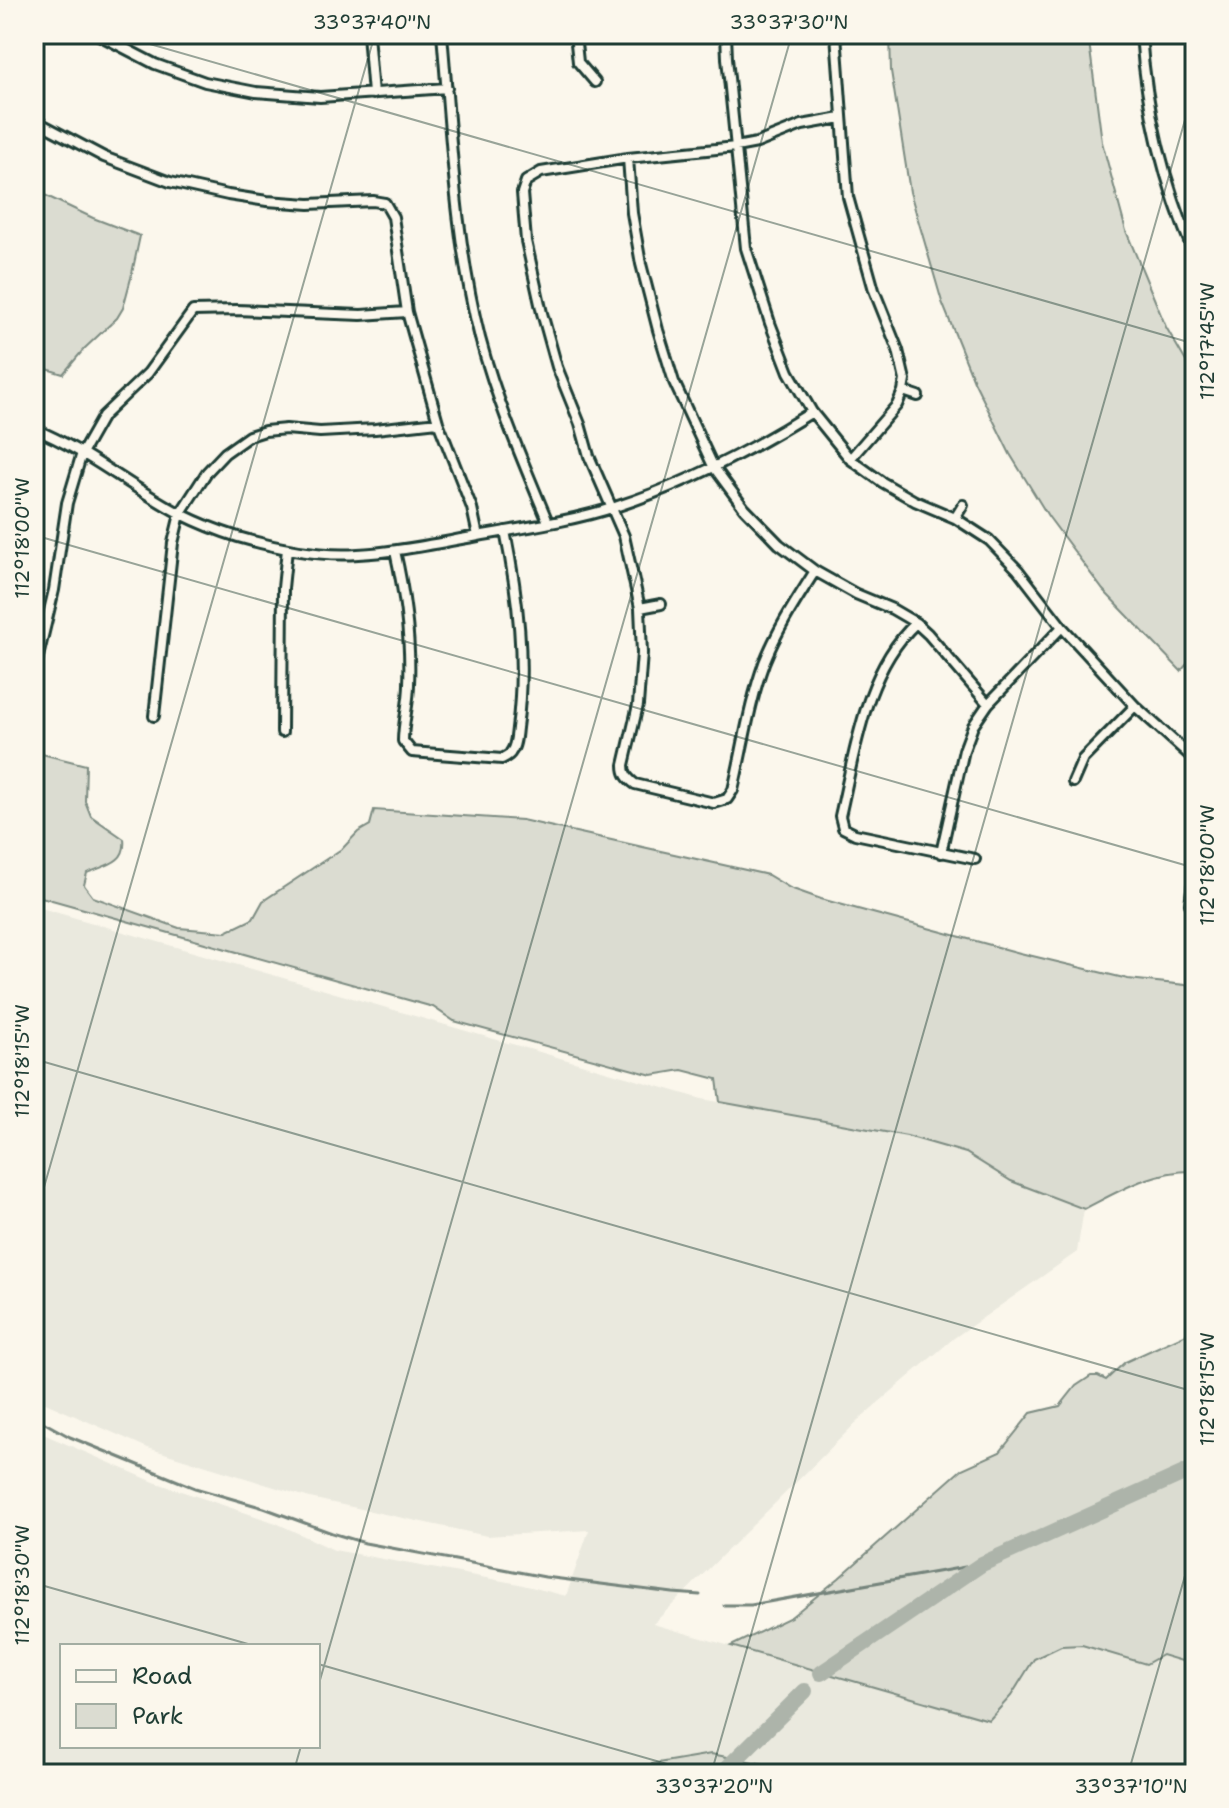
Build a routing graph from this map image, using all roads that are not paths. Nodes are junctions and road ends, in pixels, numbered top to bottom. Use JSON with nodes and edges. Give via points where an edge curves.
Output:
{"nodes":[{"id":1,"x":97,"y":34,"type":"edge"},
{"id":2,"x":368,"y":34,"type":"edge"},
{"id":3,"x":442,"y":34,"type":"edge"},
{"id":4,"x":575,"y":34,"type":"edge"},
{"id":5,"x":726,"y":34,"type":"edge"},
{"id":6,"x":836,"y":34,"type":"edge"},
{"id":7,"x":1141,"y":34,"type":"edge"},
{"id":8,"x":595,"y":82,"type":"dead end"},
{"id":9,"x":447,"y":88,"type":"junction"},
{"id":10,"x":373,"y":94,"type":"junction"},
{"id":11,"x":841,"y":118,"type":"junction"},
{"id":12,"x":34,"y":120,"type":"edge"},
{"id":13,"x":736,"y":147,"type":"junction"},
{"id":14,"x":628,"y":158,"type":"junction"},
{"id":15,"x":1195,"y":256,"type":"edge"},
{"id":16,"x":407,"y":312,"type":"junction"},
{"id":17,"x":903,"y":391,"type":"junction"},
{"id":18,"x":918,"y":396,"type":"dead end"},
{"id":19,"x":812,"y":412,"type":"junction"},
{"id":20,"x":438,"y":422,"type":"junction"},
{"id":21,"x":34,"y":429,"type":"edge"},
{"id":22,"x":82,"y":453,"type":"junction"},
{"id":23,"x":850,"y":459,"type":"junction"},
{"id":24,"x":713,"y":466,"type":"junction"},
{"id":25,"x":963,"y":505,"type":"dead end"},
{"id":26,"x":613,"y":507,"type":"junction"},
{"id":27,"x":180,"y":514,"type":"junction"},
{"id":28,"x":955,"y":518,"type":"junction"},
{"id":29,"x":548,"y":522,"type":"junction"},
{"id":30,"x":505,"y":531,"type":"junction"},
{"id":31,"x":478,"y":536,"type":"junction"},
{"id":32,"x":287,"y":549,"type":"junction"},
{"id":33,"x":395,"y":551,"type":"junction"},
{"id":34,"x":815,"y":571,"type":"junction"},
{"id":35,"x":661,"y":604,"type":"dead end"},
{"id":36,"x":640,"y":608,"type":"junction"},
{"id":37,"x":916,"y":623,"type":"junction"},
{"id":38,"x":1062,"y":627,"type":"junction"},
{"id":39,"x":34,"y":674,"type":"edge"},
{"id":40,"x":988,"y":704,"type":"junction"},
{"id":41,"x":1135,"y":706,"type":"junction"},
{"id":42,"x":154,"y":716,"type":"dead end"},
{"id":43,"x":282,"y":732,"type":"dead end"},
{"id":44,"x":1195,"y":742,"type":"edge"},
{"id":45,"x":1186,"y":752,"type":"junction"},
{"id":46,"x":1195,"y":760,"type":"edge"},
{"id":47,"x":1073,"y":782,"type":"dead end"},
{"id":48,"x":941,"y":853,"type":"junction"},
{"id":49,"x":975,"y":859,"type":"dead end"},
{"id":50,"x":1195,"y":868,"type":"edge"},
{"id":51,"x":1190,"y":904,"type":"dead end"}],
"edges":[{"from":1,"to":10,"type":"street","via":[[205,82],[320,97]]},
{"from":2,"to":10,"type":"street"},
{"from":3,"to":9,"type":"street"},
{"from":4,"to":8,"type":"street","via":[[578,62]]},
{"from":5,"to":13,"type":"street"},
{"from":6,"to":11,"type":"street"},
{"from":7,"to":15,"type":"street","via":[[1152,120]]},
{"from":9,"to":10,"type":"street"},
{"from":9,"to":29,"type":"street","via":[[459,216],[480,337],[499,404]]},
{"from":11,"to":13,"type":"street"},
{"from":11,"to":17,"type":"street","via":[[848,197],[874,290],[898,350]]},
{"from":12,"to":16,"type":"street","via":[[104,157],[170,182],[267,201],[385,203],[393,217]]},
{"from":13,"to":14,"type":"street"},
{"from":13,"to":19,"type":"street","via":[[746,248],[789,372]]},
{"from":14,"to":24,"type":"street","via":[[632,213],[658,330],[674,382]]},
{"from":14,"to":26,"type":"street","via":[[541,172],[526,181],[522,193],[526,241],[557,367]]},
{"from":16,"to":20,"type":"street"},
{"from":16,"to":22,"type":"street","via":[[193,311],[148,373],[103,416]]},
{"from":17,"to":18,"type":"street"},
{"from":17,"to":23,"type":"street","via":[[886,420]]},
{"from":19,"to":23,"type":"street"},
{"from":19,"to":24,"type":"street"},
{"from":20,"to":27,"type":"street","via":[[320,432],[286,429],[249,436],[207,472]]},
{"from":20,"to":31,"type":"street"},
{"from":21,"to":22,"type":"street"},
{"from":22,"to":27,"type":"street"},
{"from":22,"to":39,"type":"street","via":[[67,503]]},
{"from":23,"to":28,"type":"street","via":[[915,501]]},
{"from":24,"to":26,"type":"street"},
{"from":24,"to":34,"type":"street","via":[[744,508]]},
{"from":25,"to":28,"type":"street"},
{"from":26,"to":29,"type":"street"},
{"from":26,"to":36,"type":"street"},
{"from":27,"to":32,"type":"street"},
{"from":27,"to":42,"type":"street"},
{"from":28,"to":38,"type":"street","via":[[989,540]]},
{"from":29,"to":30,"type":"street"},
{"from":30,"to":31,"type":"street"},
{"from":30,"to":33,"type":"street","via":[[521,640],[515,744],[502,759],[412,752],[403,741],[410,647]]},
{"from":31,"to":33,"type":"street"},
{"from":32,"to":33,"type":"street","via":[[336,555]]},
{"from":32,"to":43,"type":"street"},
{"from":34,"to":36,"type":"street","via":[[764,664],[733,790],[727,799],[714,803],[635,784],[624,772],[638,705]]},
{"from":34,"to":37,"type":"street"},
{"from":35,"to":36,"type":"street"},
{"from":37,"to":40,"type":"street"},
{"from":37,"to":48,"type":"street","via":[[868,699],[840,816],[843,828],[855,834]]},
{"from":38,"to":40,"type":"street"},
{"from":38,"to":41,"type":"street"},
{"from":40,"to":48,"type":"street","via":[[964,750]]},
{"from":41,"to":45,"type":"street"},
{"from":41,"to":47,"type":"street","via":[[1083,759]]},
{"from":44,"to":45,"type":"street"},
{"from":45,"to":46,"type":"street"},
{"from":48,"to":49,"type":"street"},
{"from":50,"to":51,"type":"street"}]}
